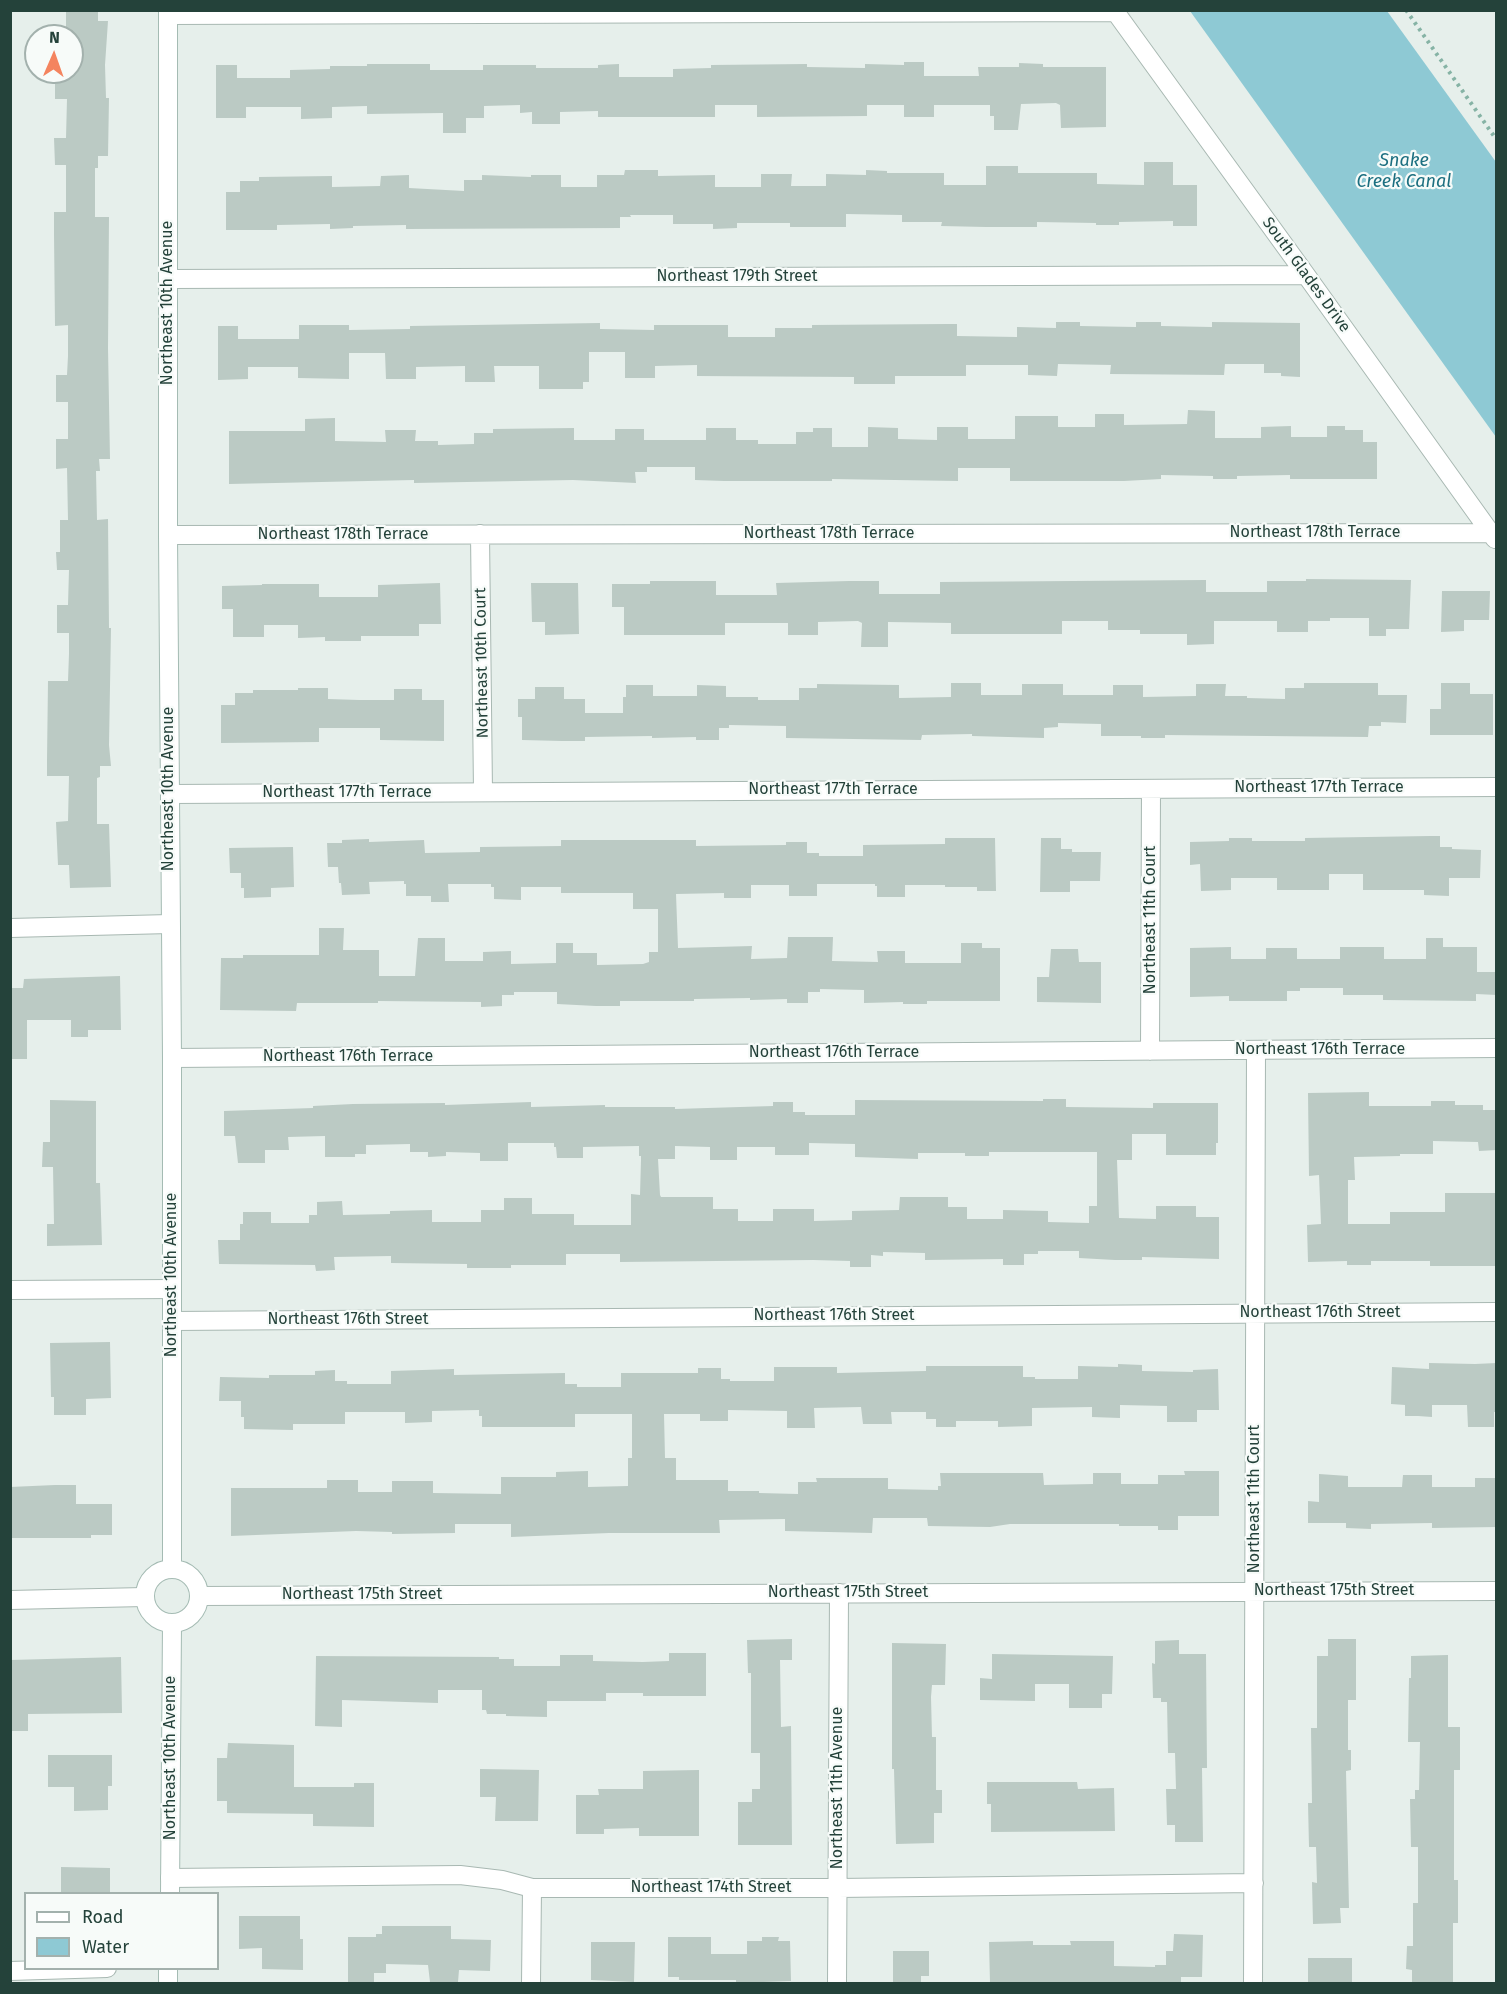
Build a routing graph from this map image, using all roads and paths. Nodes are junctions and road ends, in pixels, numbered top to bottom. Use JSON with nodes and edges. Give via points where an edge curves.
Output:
{"nodes":[{"id":1,"x":1406,"y":10,"type":"edge"},
{"id":2,"x":1114,"y":11,"type":"edge"},
{"id":3,"x":168,"y":13,"type":"edge"},
{"id":4,"x":1497,"y":139,"type":"edge"},
{"id":5,"x":1306,"y":275,"type":"junction"},
{"id":6,"x":169,"y":279,"type":"junction"},
{"id":7,"x":480,"y":534,"type":"junction"},
{"id":8,"x":168,"y":535,"type":"junction"},
{"id":9,"x":1493,"y":537,"type":"edge"},
{"id":10,"x":1497,"y":787,"type":"edge"},
{"id":11,"x":1150,"y":789,"type":"junction"},
{"id":12,"x":483,"y":792,"type":"junction"},
{"id":13,"x":170,"y":794,"type":"junction"},
{"id":14,"x":170,"y":924,"type":"junction"},
{"id":15,"x":10,"y":928,"type":"edge"},
{"id":16,"x":1497,"y":1048,"type":"edge"},
{"id":17,"x":1256,"y":1050,"type":"junction"},
{"id":18,"x":1150,"y":1051,"type":"junction"},
{"id":19,"x":172,"y":1058,"type":"junction"},
{"id":20,"x":172,"y":1289,"type":"junction"},
{"id":21,"x":10,"y":1290,"type":"edge"},
{"id":22,"x":1497,"y":1312,"type":"edge"},
{"id":23,"x":1255,"y":1313,"type":"junction"},
{"id":24,"x":172,"y":1321,"type":"junction"},
{"id":25,"x":172,"y":1568,"type":"junction"},
{"id":26,"x":1497,"y":1591,"type":"edge"},
{"id":27,"x":1254,"y":1592,"type":"junction"},
{"id":28,"x":839,"y":1593,"type":"junction"},
{"id":29,"x":199,"y":1596,"type":"junction"},
{"id":30,"x":144,"y":1597,"type":"junction"},
{"id":31,"x":10,"y":1600,"type":"edge"},
{"id":32,"x":172,"y":1623,"type":"junction"},
{"id":33,"x":1254,"y":1883,"type":"junction"},
{"id":34,"x":170,"y":1886,"type":"edge"},
{"id":35,"x":532,"y":1888,"type":"junction"},
{"id":36,"x":838,"y":1888,"type":"junction"},
{"id":37,"x":42,"y":1970,"type":"edge"},
{"id":38,"x":10,"y":1971,"type":"edge"},
{"id":39,"x":531,"y":1983,"type":"edge"},
{"id":40,"x":837,"y":1983,"type":"edge"},
{"id":41,"x":1253,"y":1983,"type":"edge"}],
"edges":[{"from":1,"to":4,"type":"path"},
{"from":2,"to":3,"type":"street"},
{"from":2,"to":5,"type":"street","name":"South Glades Drive"},
{"from":3,"to":6,"type":"street","name":"Northeast 10th Avenue"},
{"from":5,"to":6,"type":"street","name":"Northeast 179th Street"},
{"from":5,"to":9,"type":"street","name":"South Glades Drive"},
{"from":6,"to":8,"type":"street","name":"Northeast 10th Avenue"},
{"from":7,"to":8,"type":"street","name":"Northeast 178th Terrace"},
{"from":7,"to":9,"type":"street","name":"Northeast 178th Terrace"},
{"from":7,"to":12,"type":"street","name":"Northeast 10th Court"},
{"from":8,"to":13,"type":"street","name":"Northeast 10th Avenue"},
{"from":10,"to":11,"type":"street","name":"Northeast 177th Terrace"},
{"from":11,"to":12,"type":"street","name":"Northeast 177th Terrace"},
{"from":11,"to":18,"type":"street","name":"Northeast 11th Court"},
{"from":12,"to":13,"type":"street","name":"Northeast 177th Terrace"},
{"from":13,"to":14,"type":"street","name":"Northeast 10th Avenue"},
{"from":14,"to":15,"type":"street"},
{"from":14,"to":19,"type":"street","name":"Northeast 10th Avenue"},
{"from":16,"to":17,"type":"street","name":"Northeast 176th Terrace"},
{"from":17,"to":18,"type":"street","name":"Northeast 176th Terrace"},
{"from":17,"to":23,"type":"street","name":"Northeast 11th Court"},
{"from":18,"to":19,"type":"street","name":"Northeast 176th Terrace"},
{"from":19,"to":20,"type":"street","name":"Northeast 10th Avenue"},
{"from":20,"to":21,"type":"street"},
{"from":20,"to":24,"type":"street","name":"Northeast 10th Avenue"},
{"from":22,"to":23,"type":"street","name":"Northeast 176th Street"},
{"from":23,"to":24,"type":"street","name":"Northeast 176th Street"},
{"from":23,"to":27,"type":"street","name":"Northeast 11th Court"},
{"from":24,"to":25,"type":"street","name":"Northeast 10th Avenue"},
{"from":25,"to":29,"type":"street","via":[[190,1575]]},
{"from":25,"to":30,"type":"street","via":[[150,1579]]},
{"from":26,"to":27,"type":"street","name":"Northeast 175th Street"},
{"from":27,"to":28,"type":"street","name":"Northeast 175th Street"},
{"from":27,"to":33,"type":"street","name":"Northeast 11th Court"},
{"from":28,"to":29,"type":"street","name":"Northeast 175th Street"},
{"from":28,"to":36,"type":"street","name":"Northeast 11th Avenue"},
{"from":29,"to":32,"type":"street","via":[[189,1617]]},
{"from":30,"to":31,"type":"street"},
{"from":30,"to":32,"type":"street","via":[[155,1618]]},
{"from":32,"to":34,"type":"street","name":"Northeast 10th Avenue"},
{"from":33,"to":36,"type":"street","name":"Northeast 174th Street"},
{"from":33,"to":41,"type":"street","name":"Northeast 11th Court"},
{"from":34,"to":35,"type":"street","name":"Northeast 174th Street","via":[[460,1875]]},
{"from":35,"to":36,"type":"street","name":"Northeast 174th Street"},
{"from":35,"to":39,"type":"street"},
{"from":36,"to":40,"type":"street","name":"Northeast 11th Avenue"},
{"from":37,"to":38,"type":"street"}]}
